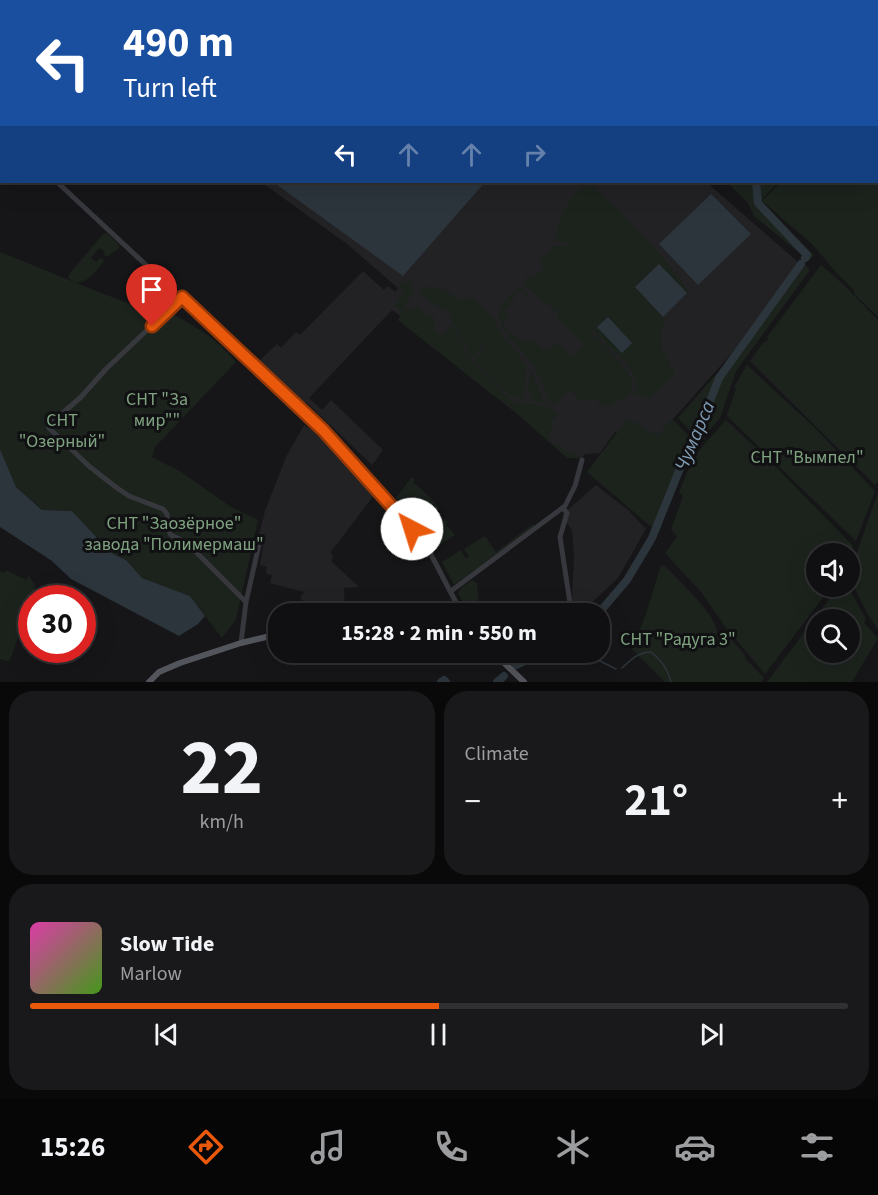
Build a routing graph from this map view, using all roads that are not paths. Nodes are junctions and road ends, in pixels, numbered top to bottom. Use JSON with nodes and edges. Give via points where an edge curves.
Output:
{"nodes":[{"id":1,"x":58,"y":183,"type":"edge"},
{"id":2,"x":182,"y":297,"type":"junction"},
{"id":3,"x":582,"y":460,"type":"dead end"},
{"id":4,"x":562,"y":508,"type":"junction"},
{"id":5,"x":261,"y":536,"type":"dead end"},
{"id":6,"x":451,"y":591,"type":"junction"},
{"id":7,"x":246,"y":602,"type":"junction"},
{"id":8,"x":457,"y":603,"type":"edge"},
{"id":9,"x":570,"y":603,"type":"edge"},
{"id":10,"x":268,"y":637,"type":"edge"},
{"id":11,"x":241,"y":643,"type":"junction"},
{"id":12,"x":504,"y":663,"type":"edge"},
{"id":13,"x":148,"y":682,"type":"edge"},
{"id":14,"x":524,"y":682,"type":"edge"}],
"edges":[{"from":1,"to":2,"type":"street"},
{"from":2,"to":6,"type":"street","via":[[323,430],[384,495],[424,543]]},
{"from":2,"to":7,"type":"street","via":[[49,428],[117,488],[163,509],[171,535],[187,543]]},
{"from":3,"to":4,"type":"street","via":[[575,486]]},
{"from":4,"to":6,"type":"street"},
{"from":4,"to":9,"type":"street","via":[[567,513],[560,537]]},
{"from":5,"to":7,"type":"street"},
{"from":6,"to":8,"type":"street"},
{"from":7,"to":11,"type":"street"},
{"from":10,"to":11,"type":"main road"},
{"from":11,"to":13,"type":"main road","via":[[170,667]]},
{"from":12,"to":14,"type":"main road"}]}
